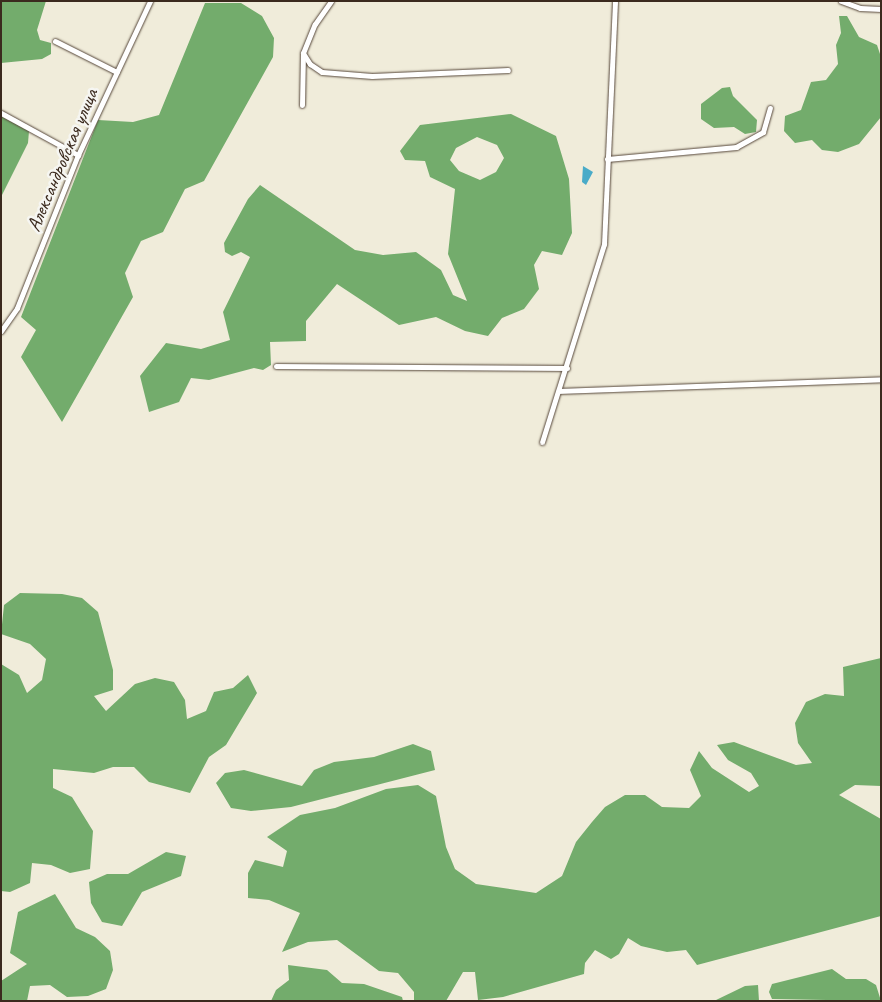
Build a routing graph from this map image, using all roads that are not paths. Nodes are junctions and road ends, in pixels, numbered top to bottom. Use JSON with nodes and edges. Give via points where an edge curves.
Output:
{"nodes":[{"id":1,"x":150,"y":1,"type":"edge"},
{"id":2,"x":331,"y":1,"type":"edge"},
{"id":3,"x":615,"y":1,"type":"edge"},
{"id":4,"x":841,"y":1,"type":"edge"},
{"id":5,"x":881,"y":9,"type":"edge"},
{"id":6,"x":55,"y":41,"type":"dead end"},
{"id":7,"x":303,"y":53,"type":"junction"},
{"id":8,"x":508,"y":70,"type":"dead end"},
{"id":9,"x":117,"y":72,"type":"junction"},
{"id":10,"x":302,"y":105,"type":"dead end"},
{"id":11,"x":770,"y":108,"type":"dead end"},
{"id":12,"x":1,"y":113,"type":"edge"},
{"id":13,"x":78,"y":155,"type":"junction"},
{"id":14,"x":607,"y":159,"type":"junction"},
{"id":15,"x":1,"y":330,"type":"edge"},
{"id":16,"x":276,"y":366,"type":"dead end"},
{"id":17,"x":567,"y":368,"type":"junction"},
{"id":18,"x":881,"y":379,"type":"edge"},
{"id":19,"x":560,"y":391,"type":"junction"},
{"id":20,"x":542,"y":442,"type":"dead end"}],
"edges":[{"from":1,"to":9,"type":"street","name":"Александровская улица"},
{"from":2,"to":7,"type":"street"},
{"from":3,"to":14,"type":"street"},
{"from":4,"to":5,"type":"street","via":[[860,8]]},
{"from":6,"to":9,"type":"street"},
{"from":7,"to":8,"type":"street","via":[[310,64],[322,72],[372,76]]},
{"from":7,"to":10,"type":"street"},
{"from":9,"to":13,"type":"street","name":"Александровская улица"},
{"from":11,"to":14,"type":"street","via":[[763,132],[736,148]]},
{"from":12,"to":13,"type":"street"},
{"from":13,"to":15,"type":"street","name":"Александровская улица","via":[[17,308]]},
{"from":14,"to":17,"type":"street","via":[[604,244]]},
{"from":16,"to":17,"type":"street"},
{"from":17,"to":19,"type":"street"},
{"from":18,"to":19,"type":"street"},
{"from":19,"to":20,"type":"street"}]}
